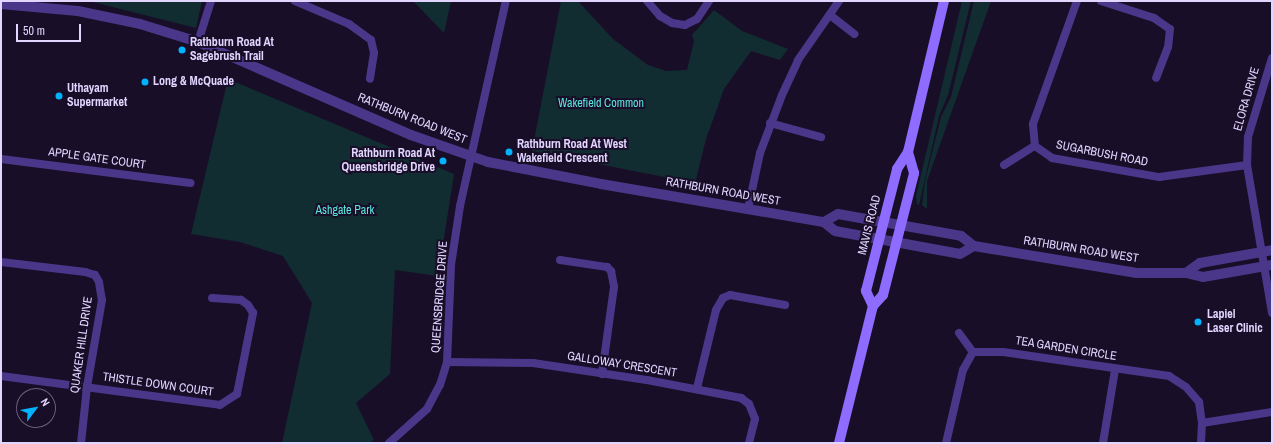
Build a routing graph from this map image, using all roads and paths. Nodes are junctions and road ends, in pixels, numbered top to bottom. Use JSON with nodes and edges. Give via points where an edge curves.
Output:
{"nodes":[{"id":1,"x":211,"y":1,"type":"edge"},
{"id":2,"x":295,"y":1,"type":"edge"},
{"id":3,"x":506,"y":1,"type":"edge"},
{"id":4,"x":647,"y":1,"type":"edge"},
{"id":5,"x":709,"y":1,"type":"edge"},
{"id":6,"x":839,"y":1,"type":"edge"},
{"id":7,"x":944,"y":1,"type":"edge"},
{"id":8,"x":1077,"y":1,"type":"edge"},
{"id":9,"x":1101,"y":1,"type":"edge"},
{"id":10,"x":1,"y":4,"type":"edge"},
{"id":11,"x":830,"y":15,"type":"junction"},
{"id":12,"x":854,"y":34,"type":"dead end"},
{"id":13,"x":198,"y":42,"type":"junction"},
{"id":14,"x":1272,"y":58,"type":"edge"},
{"id":15,"x":1156,"y":78,"type":"dead end"},
{"id":16,"x":370,"y":79,"type":"dead end"},
{"id":17,"x":770,"y":123,"type":"junction"},
{"id":18,"x":821,"y":137,"type":"dead end"},
{"id":19,"x":1035,"y":146,"type":"junction"},
{"id":20,"x":908,"y":152,"type":"junction"},
{"id":21,"x":471,"y":156,"type":"junction"},
{"id":22,"x":1,"y":159,"type":"edge"},
{"id":23,"x":1004,"y":165,"type":"dead end"},
{"id":24,"x":1247,"y":165,"type":"junction"},
{"id":25,"x":190,"y":183,"type":"dead end"},
{"id":26,"x":748,"y":209,"type":"junction"},
{"id":27,"x":824,"y":222,"type":"junction"},
{"id":28,"x":885,"y":222,"type":"junction"},
{"id":29,"x":901,"y":225,"type":"junction"},
{"id":30,"x":880,"y":239,"type":"junction"},
{"id":31,"x":896,"y":242,"type":"junction"},
{"id":32,"x":974,"y":246,"type":"junction"},
{"id":33,"x":1272,"y":250,"type":"edge"},
{"id":34,"x":1261,"y":252,"type":"junction"},
{"id":35,"x":560,"y":260,"type":"dead end"},
{"id":36,"x":1,"y":262,"type":"edge"},
{"id":37,"x":1268,"y":266,"type":"edge"},
{"id":38,"x":1186,"y":273,"type":"junction"},
{"id":39,"x":212,"y":298,"type":"dead end"},
{"id":40,"x":785,"y":305,"type":"dead end"},
{"id":41,"x":873,"y":306,"type":"junction"},
{"id":42,"x":1272,"y":312,"type":"edge"},
{"id":43,"x":959,"y":333,"type":"dead end"},
{"id":44,"x":973,"y":352,"type":"junction"},
{"id":45,"x":447,"y":362,"type":"junction"},
{"id":46,"x":1115,"y":370,"type":"junction"},
{"id":47,"x":602,"y":374,"type":"junction"},
{"id":48,"x":1,"y":376,"type":"edge"},
{"id":49,"x":87,"y":387,"type":"junction"},
{"id":50,"x":697,"y":388,"type":"junction"},
{"id":51,"x":1272,"y":412,"type":"edge"},
{"id":52,"x":1202,"y":423,"type":"junction"},
{"id":53,"x":81,"y":443,"type":"edge"},
{"id":54,"x":389,"y":443,"type":"edge"},
{"id":55,"x":749,"y":443,"type":"edge"},
{"id":56,"x":840,"y":443,"type":"edge"},
{"id":57,"x":946,"y":443,"type":"edge"},
{"id":58,"x":1103,"y":443,"type":"edge"},
{"id":59,"x":1201,"y":443,"type":"edge"}],
"edges":[{"from":1,"to":13,"type":"street"},
{"from":2,"to":16,"type":"street","via":[[349,24],[371,40],[374,53]]},
{"from":3,"to":21,"type":"street","name":"QUEENSBRIDGE DRIVE"},
{"from":4,"to":5,"type":"street","via":[[660,16],[672,24],[685,25],[697,19]]},
{"from":6,"to":11,"type":"street"},
{"from":7,"to":20,"type":"main road","name":"MAVIS ROAD"},
{"from":8,"to":19,"type":"street","via":[[1033,124]]},
{"from":9,"to":15,"type":"street","via":[[1154,18],[1170,29],[1168,47]]},
{"from":10,"to":13,"type":"street","name":"RATHBURN ROAD WEST","via":[[78,11],[140,24]]},
{"from":11,"to":12,"type":"street"},
{"from":11,"to":17,"type":"street","via":[[798,60]]},
{"from":13,"to":21,"type":"street","name":"RATHBURN ROAD WEST","via":[[411,135]]},
{"from":14,"to":24,"type":"street","name":"ELORA DRIVE","via":[[1248,137]]},
{"from":17,"to":18,"type":"street"},
{"from":17,"to":26,"type":"street"},
{"from":19,"to":23,"type":"street"},
{"from":19,"to":24,"type":"street","name":"SUGARBUSH ROAD","via":[[1052,158],[1159,177]]},
{"from":20,"to":28,"type":"main road","name":"MAVIS ROAD","via":[[897,169]]},
{"from":20,"to":29,"type":"main road","name":"MAVIS ROAD","via":[[914,173]]},
{"from":21,"to":26,"type":"street","name":"RATHBURN ROAD WEST","via":[[535,172]]},
{"from":21,"to":45,"type":"street","name":"QUEENSBRIDGE DRIVE","via":[[451,265]]},
{"from":22,"to":25,"type":"street","name":"APPLE GATE COURT"},
{"from":24,"to":34,"type":"street","name":"ELORA DRIVE"},
{"from":26,"to":27,"type":"street","name":"RATHBURN ROAD WEST"},
{"from":27,"to":28,"type":"street","name":"RATHBURN ROAD WEST","via":[[838,214]]},
{"from":27,"to":30,"type":"street","name":"RATHBURN ROAD WEST","via":[[835,231]]},
{"from":28,"to":29,"type":"street","name":"RATHBURN ROAD WEST"},
{"from":28,"to":30,"type":"main road","name":"MAVIS ROAD"},
{"from":29,"to":31,"type":"main road","name":"MAVIS ROAD"},
{"from":29,"to":32,"type":"street","name":"RATHBURN ROAD WEST","via":[[962,236]]},
{"from":30,"to":31,"type":"street","name":"RATHBURN ROAD WEST"},
{"from":30,"to":41,"type":"main road","name":"MAVIS ROAD","via":[[866,290]]},
{"from":31,"to":32,"type":"street","name":"RATHBURN ROAD WEST","via":[[960,254]]},
{"from":31,"to":41,"type":"main road","name":"MAVIS ROAD","via":[[883,295]]},
{"from":32,"to":38,"type":"street","name":"RATHBURN ROAD WEST","via":[[1137,273]]},
{"from":33,"to":34,"type":"street"},
{"from":34,"to":37,"type":"street","name":"ELORA DRIVE"},
{"from":34,"to":38,"type":"street","via":[[1200,263]]},
{"from":35,"to":47,"type":"street","via":[[607,267],[610,271],[614,287]]},
{"from":36,"to":49,"type":"street","name":"QUAKER HILL DRIVE","via":[[95,275],[102,289],[102,300]]},
{"from":37,"to":38,"type":"street","name":"RATHBURN ROAD WEST","via":[[1203,277]]},
{"from":37,"to":42,"type":"street","name":"ELORA DRIVE"},
{"from":39,"to":49,"type":"street","name":"THISTLE DOWN COURT","via":[[241,300],[253,313],[237,394],[230,401],[220,406]]},
{"from":40,"to":50,"type":"street","via":[[730,295],[723,298],[716,310]]},
{"from":41,"to":56,"type":"main road","name":"MAVIS ROAD"},
{"from":43,"to":44,"type":"street"},
{"from":44,"to":46,"type":"street","name":"TEA GARDEN CIRCLE","via":[[1003,352]]},
{"from":44,"to":57,"type":"street","via":[[963,370]]},
{"from":45,"to":47,"type":"street","name":"GALLOWAY CRESCENT","via":[[533,363]]},
{"from":45,"to":54,"type":"street","name":"QUEENSBRIDGE DRIVE","via":[[440,385],[427,409]]},
{"from":46,"to":52,"type":"street","name":"TEA GARDEN CIRCLE","via":[[1169,376],[1186,387],[1199,402]]},
{"from":46,"to":58,"type":"street"},
{"from":47,"to":50,"type":"street","name":"GALLOWAY CRESCENT"},
{"from":48,"to":49,"type":"street"},
{"from":49,"to":53,"type":"street","name":"QUAKER HILL DRIVE"},
{"from":50,"to":55,"type":"street","name":"GALLOWAY CRESCENT","via":[[741,398],[749,404],[755,419]]},
{"from":51,"to":52,"type":"street"},
{"from":52,"to":59,"type":"street","name":"TEA GARDEN CIRCLE"}]}
